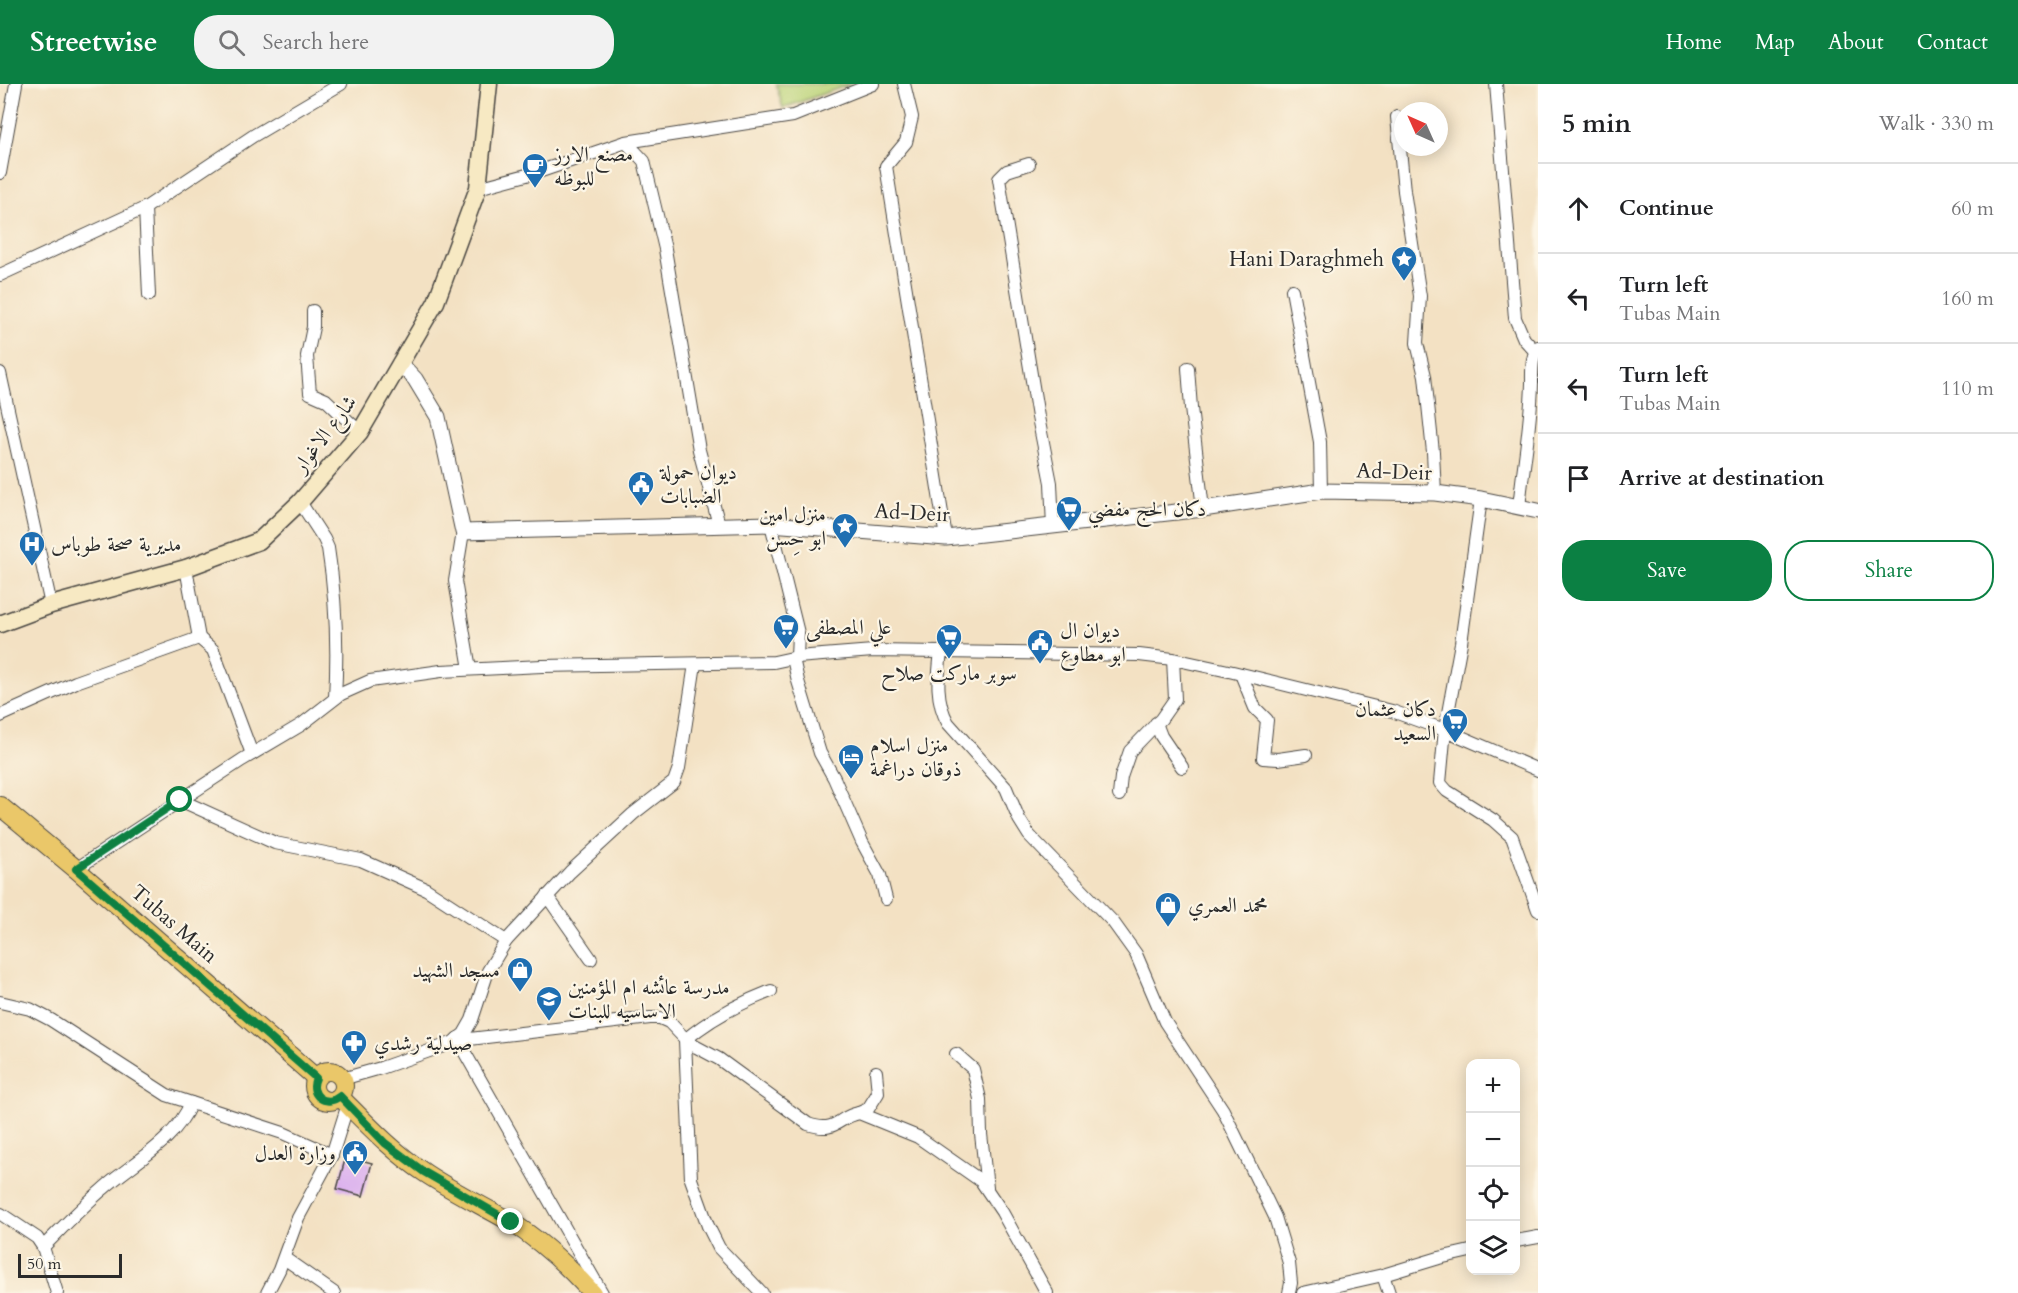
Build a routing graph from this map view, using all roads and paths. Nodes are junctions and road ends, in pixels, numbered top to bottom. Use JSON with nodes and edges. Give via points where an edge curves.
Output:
{"nodes":[{"id":1,"x":16,"y":84,"type":"edge"},
{"id":2,"x":341,"y":84,"type":"edge"},
{"id":3,"x":489,"y":84,"type":"edge"},
{"id":4,"x":873,"y":84,"type":"edge"},
{"id":5,"x":904,"y":84,"type":"edge"},
{"id":6,"x":1496,"y":84,"type":"edge"},
{"id":7,"x":626,"y":142,"type":"junction"},
{"id":8,"x":1400,"y":156,"type":"edge"},
{"id":9,"x":1029,"y":164,"type":"dead end"},
{"id":10,"x":0,"y":173,"type":"edge"},
{"id":11,"x":478,"y":188,"type":"junction"},
{"id":12,"x":145,"y":208,"type":"junction"},
{"id":13,"x":0,"y":275,"type":"edge"},
{"id":14,"x":1292,"y":290,"type":"dead end"},
{"id":15,"x":149,"y":295,"type":"dead end"},
{"id":16,"x":313,"y":311,"type":"dead end"},
{"id":17,"x":1537,"y":349,"type":"edge"},
{"id":18,"x":400,"y":363,"type":"junction"},
{"id":19,"x":1188,"y":368,"type":"dead end"},
{"id":20,"x":0,"y":373,"type":"edge"},
{"id":21,"x":360,"y":432,"type":"junction"},
{"id":22,"x":1321,"y":491,"type":"junction"},
{"id":23,"x":1435,"y":493,"type":"junction"},
{"id":24,"x":1481,"y":499,"type":"junction"},
{"id":25,"x":300,"y":502,"type":"junction"},
{"id":26,"x":1519,"y":508,"type":"junction"},
{"id":27,"x":1203,"y":509,"type":"junction"},
{"id":28,"x":1538,"y":511,"type":"edge"},
{"id":29,"x":771,"y":524,"type":"junction"},
{"id":30,"x":719,"y":525,"type":"junction"},
{"id":31,"x":1053,"y":527,"type":"junction"},
{"id":32,"x":463,"y":532,"type":"junction"},
{"id":33,"x":946,"y":538,"type":"junction"},
{"id":34,"x":186,"y":568,"type":"junction"},
{"id":35,"x":51,"y":605,"type":"junction"},
{"id":36,"x":0,"y":624,"type":"edge"},
{"id":37,"x":199,"y":638,"type":"junction"},
{"id":38,"x":941,"y":651,"type":"junction"},
{"id":39,"x":795,"y":657,"type":"junction"},
{"id":40,"x":1173,"y":659,"type":"junction"},
{"id":41,"x":695,"y":664,"type":"junction"},
{"id":42,"x":470,"y":669,"type":"junction"},
{"id":43,"x":1241,"y":674,"type":"junction"},
{"id":44,"x":335,"y":698,"type":"junction"},
{"id":45,"x":0,"y":716,"type":"edge"},
{"id":46,"x":1156,"y":723,"type":"junction"},
{"id":47,"x":1445,"y":729,"type":"junction"},
{"id":48,"x":252,"y":754,"type":"junction"},
{"id":49,"x":1306,"y":755,"type":"dead end"},
{"id":50,"x":1182,"y":767,"type":"dead end"},
{"id":51,"x":1538,"y":770,"type":"edge"},
{"id":52,"x":1119,"y":795,"type":"dead end"},
{"id":53,"x":180,"y":800,"type":"junction"},
{"id":54,"x":0,"y":806,"type":"edge"},
{"id":55,"x":76,"y":869,"type":"junction"},
{"id":56,"x":547,"y":897,"type":"junction"},
{"id":57,"x":886,"y":899,"type":"dead end"},
{"id":58,"x":1538,"y":910,"type":"edge"},
{"id":59,"x":506,"y":941,"type":"junction"},
{"id":60,"x":591,"y":959,"type":"dead end"},
{"id":61,"x":771,"y":991,"type":"dead end"},
{"id":62,"x":0,"y":1002,"type":"edge"},
{"id":63,"x":457,"y":1039,"type":"junction"},
{"id":64,"x":685,"y":1040,"type":"junction"},
{"id":65,"x":956,"y":1054,"type":"dead end"},
{"id":66,"x":876,"y":1072,"type":"dead end"},
{"id":67,"x":316,"y":1078,"type":"junction"},
{"id":68,"x":344,"y":1093,"type":"junction"},
{"id":69,"x":191,"y":1103,"type":"junction"},
{"id":70,"x":859,"y":1113,"type":"junction"},
{"id":71,"x":333,"y":1155,"type":"junction"},
{"id":72,"x":987,"y":1188,"type":"junction"},
{"id":73,"x":1,"y":1214,"type":"edge"},
{"id":74,"x":1538,"y":1237,"type":"edge"},
{"id":75,"x":1520,"y":1240,"type":"edge"},
{"id":76,"x":43,"y":1246,"type":"junction"},
{"id":77,"x":1466,"y":1252,"type":"edge"},
{"id":78,"x":284,"y":1258,"type":"junction"},
{"id":79,"x":1383,"y":1275,"type":"junction"},
{"id":80,"x":57,"y":1293,"type":"edge"},
{"id":81,"x":267,"y":1293,"type":"edge"},
{"id":82,"x":334,"y":1293,"type":"edge"},
{"id":83,"x":592,"y":1293,"type":"edge"},
{"id":84,"x":602,"y":1293,"type":"edge"},
{"id":85,"x":762,"y":1293,"type":"edge"},
{"id":86,"x":1047,"y":1293,"type":"edge"},
{"id":87,"x":1289,"y":1293,"type":"edge"},
{"id":88,"x":1303,"y":1293,"type":"edge"},
{"id":89,"x":1389,"y":1293,"type":"edge"}],
"edges":[{"from":1,"to":10,"type":"street"},
{"from":2,"to":12,"type":"street"},
{"from":3,"to":11,"type":"main road","name":"شارع الاغوار"},
{"from":4,"to":7,"type":"street","via":[[793,116]]},
{"from":5,"to":33,"type":"street","via":[[912,117],[906,142],[886,166]]},
{"from":6,"to":17,"type":"street","via":[[1515,318],[1524,339]]},
{"from":7,"to":11,"type":"street"},
{"from":7,"to":30,"type":"street","via":[[644,160],[665,249],[699,450]]},
{"from":8,"to":23,"type":"street","via":[[1420,296],[1417,342],[1425,376]]},
{"from":9,"to":31,"type":"street","via":[[1007,171],[999,179],[1051,483]]},
{"from":11,"to":18,"type":"main road","name":"شارع الاغوار","via":[[436,302]]},
{"from":12,"to":13,"type":"street"},
{"from":12,"to":15,"type":"street"},
{"from":14,"to":22,"type":"street","via":[[1320,442]]},
{"from":16,"to":21,"type":"street","via":[[307,356],[310,393],[326,399]]},
{"from":17,"to":26,"type":"street"},
{"from":18,"to":21,"type":"main road","name":"شارع الاغوار"},
{"from":18,"to":32,"type":"street","via":[[415,379],[438,417]]},
{"from":19,"to":27,"type":"street"},
{"from":20,"to":35,"type":"street"},
{"from":21,"to":25,"type":"main road","name":"شارع الاغوار"},
{"from":22,"to":23,"type":"street","name":"Ad-Deir"},
{"from":22,"to":27,"type":"street","name":"Ad-Deir"},
{"from":23,"to":24,"type":"street","name":"Ad-Deir"},
{"from":24,"to":26,"type":"street","name":"Ad-Deir"},
{"from":24,"to":47,"type":"street"},
{"from":25,"to":34,"type":"main road","name":"شارع الاغوار","via":[[259,541]]},
{"from":25,"to":44,"type":"street","via":[[327,548],[338,650]]},
{"from":26,"to":28,"type":"street","name":"Ad-Deir"},
{"from":27,"to":31,"type":"street","name":"Ad-Deir"},
{"from":29,"to":30,"type":"street","name":"Ad-Deir"},
{"from":29,"to":33,"type":"street","name":"Ad-Deir"},
{"from":29,"to":39,"type":"street","via":[[798,633]]},
{"from":30,"to":32,"type":"street","name":"Ad-Deir"},
{"from":31,"to":33,"type":"street","name":"Ad-Deir"},
{"from":32,"to":42,"type":"street","via":[[455,581]]},
{"from":34,"to":35,"type":"main road","name":"شارع الاغوار"},
{"from":34,"to":37,"type":"street"},
{"from":35,"to":36,"type":"main road","name":"شارع الاغوار"},
{"from":37,"to":45,"type":"street","via":[[76,682]]},
{"from":37,"to":48,"type":"street","via":[[213,650]]},
{"from":38,"to":39,"type":"street"},
{"from":38,"to":40,"type":"street","via":[[1130,654]]},
{"from":38,"to":87,"type":"street","via":[[938,696],[948,723],[1006,788],[1029,835],[1128,940],[1144,968],[1165,1022],[1223,1110],[1275,1217],[1289,1263]]},
{"from":39,"to":41,"type":"street","via":[[774,662]]},
{"from":39,"to":57,"type":"street","via":[[798,681],[820,753],[880,875]]},
{"from":40,"to":43,"type":"street"},
{"from":40,"to":46,"type":"street","via":[[1175,699]]},
{"from":41,"to":42,"type":"street"},
{"from":41,"to":56,"type":"street","via":[[674,782],[625,821]]},
{"from":42,"to":44,"type":"street","via":[[380,679]]},
{"from":43,"to":47,"type":"street","via":[[1372,705]]},
{"from":43,"to":49,"type":"street","via":[[1255,708],[1267,720],[1263,758]]},
{"from":44,"to":48,"type":"street","via":[[301,725]]},
{"from":46,"to":50,"type":"street"},
{"from":46,"to":52,"type":"street","via":[[1130,751],[1120,777]]},
{"from":47,"to":51,"type":"street"},
{"from":47,"to":58,"type":"street","via":[[1440,783],[1512,837]]},
{"from":48,"to":53,"type":"street"},
{"from":53,"to":55,"type":"street"},
{"from":53,"to":59,"type":"street","via":[[275,843],[361,860],[426,890]]},
{"from":54,"to":55,"type":"main road","name":"Tubas Main"},
{"from":55,"to":67,"type":"main road","name":"Tubas Main"},
{"from":56,"to":59,"type":"street"},
{"from":56,"to":60,"type":"street"},
{"from":59,"to":63,"type":"street","via":[[488,971],[469,1028]]},
{"from":61,"to":64,"type":"street","via":[[740,1003]]},
{"from":62,"to":69,"type":"street","via":[[42,1015],[167,1095]]},
{"from":63,"to":64,"type":"street","via":[[660,1018]]},
{"from":63,"to":68,"type":"street","via":[[381,1068]]},
{"from":63,"to":84,"type":"street"},
{"from":64,"to":70,"type":"street","via":[[719,1059],[815,1127],[830,1127]]},
{"from":64,"to":85,"type":"street","via":[[691,1179],[719,1248]]},
{"from":65,"to":72,"type":"street","via":[[973,1070],[980,1099]]},
{"from":66,"to":70,"type":"street","via":[[878,1093],[868,1108]]},
{"from":67,"to":68,"type":"main road","via":[[329,1071],[339,1074]]},
{"from":67,"to":68,"type":"main road","via":[[313,1087],[317,1097],[336,1100]]},
{"from":68,"to":71,"type":"street"},
{"from":68,"to":83,"type":"main road","via":[[385,1143],[424,1172],[540,1243]]},
{"from":69,"to":71,"type":"street","via":[[283,1133]]},
{"from":69,"to":76,"type":"street","via":[[164,1142],[103,1188]]},
{"from":70,"to":72,"type":"street","via":[[918,1137],[975,1175]]},
{"from":71,"to":78,"type":"street","via":[[298,1218]]},
{"from":72,"to":86,"type":"street"},
{"from":73,"to":76,"type":"street"},
{"from":74,"to":75,"type":"street"},
{"from":76,"to":80,"type":"street"},
{"from":77,"to":79,"type":"street"},
{"from":78,"to":81,"type":"street"},
{"from":78,"to":82,"type":"street"},
{"from":79,"to":88,"type":"street"},
{"from":79,"to":89,"type":"street"}]}
